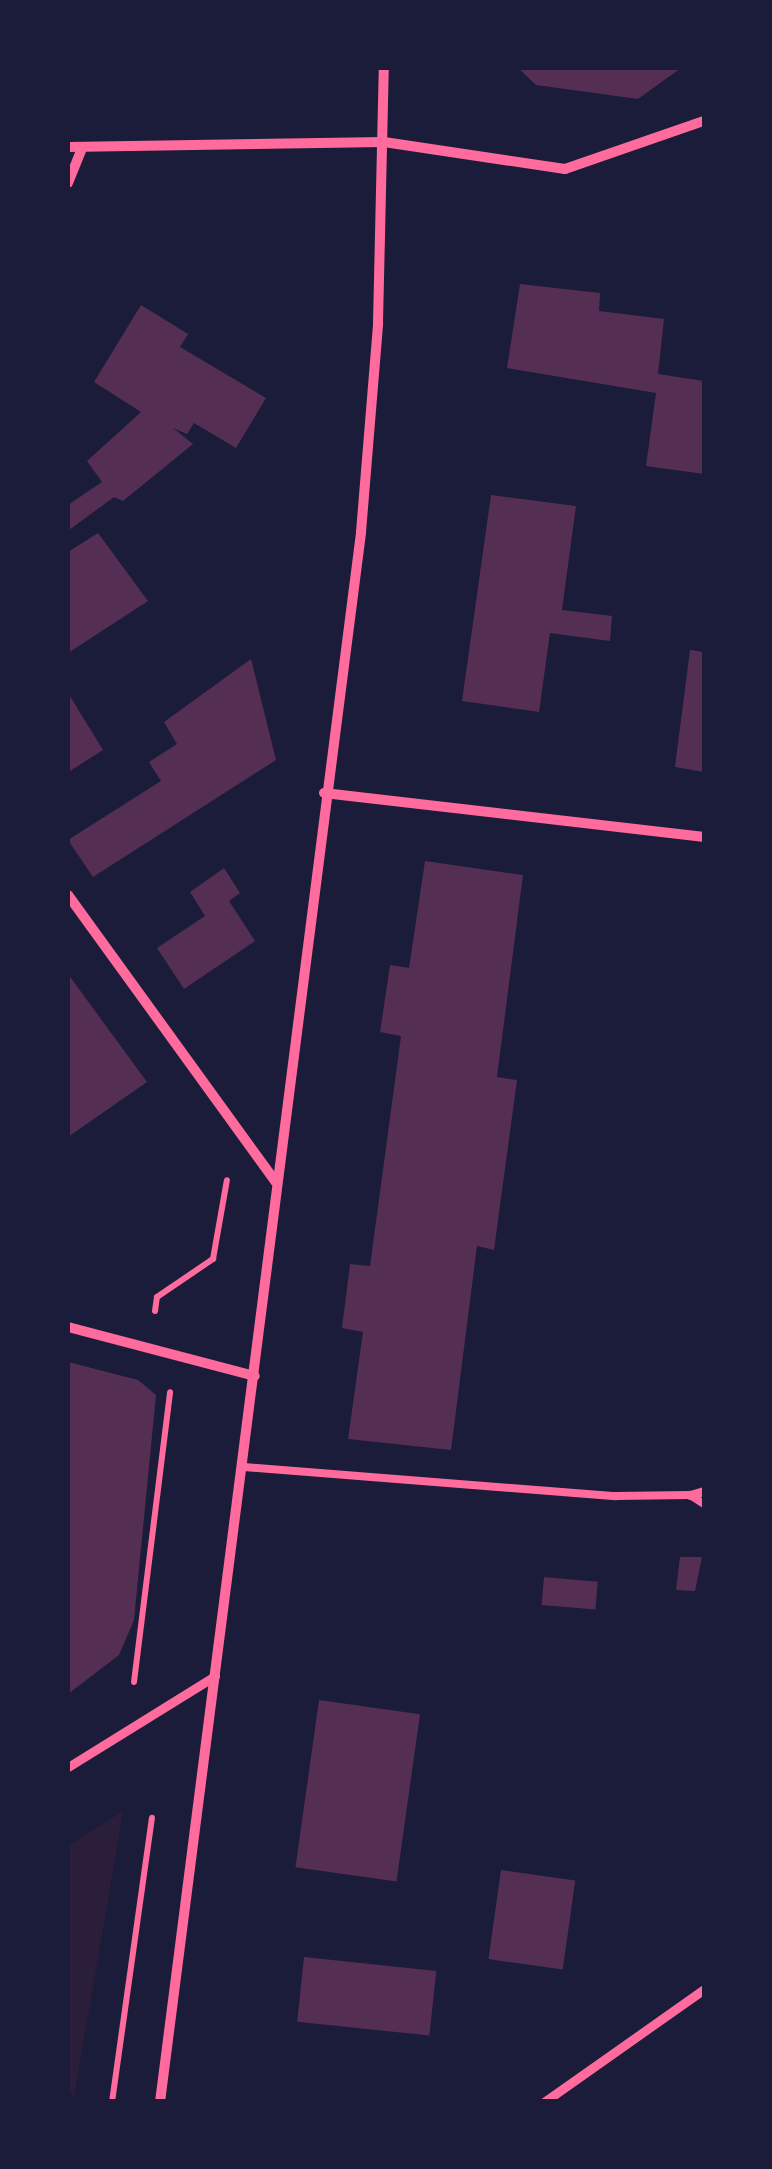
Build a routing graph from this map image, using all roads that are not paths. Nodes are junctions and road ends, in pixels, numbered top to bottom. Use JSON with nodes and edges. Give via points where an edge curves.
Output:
{"nodes":[{"id":1,"x":384,"y":68,"type":"edge"},
{"id":2,"x":704,"y":121,"type":"edge"},
{"id":3,"x":384,"y":142,"type":"junction"},
{"id":4,"x":68,"y":147,"type":"edge"},
{"id":5,"x":82,"y":149,"type":"junction"},
{"id":6,"x":68,"y":183,"type":"edge"},
{"id":7,"x":324,"y":793,"type":"junction"},
{"id":8,"x":704,"y":837,"type":"edge"},
{"id":9,"x":68,"y":895,"type":"edge"},
{"id":10,"x":276,"y":1182,"type":"junction"},
{"id":11,"x":68,"y":1326,"type":"edge"},
{"id":12,"x":254,"y":1376,"type":"junction"},
{"id":13,"x":244,"y":1467,"type":"junction"},
{"id":14,"x":704,"y":1491,"type":"edge"},
{"id":15,"x":690,"y":1495,"type":"junction"},
{"id":16,"x":704,"y":1504,"type":"edge"},
{"id":17,"x":215,"y":1676,"type":"junction"},
{"id":18,"x":68,"y":1767,"type":"edge"},
{"id":19,"x":704,"y":1989,"type":"edge"},
{"id":20,"x":160,"y":2102,"type":"edge"},
{"id":21,"x":544,"y":2102,"type":"edge"}],
"edges":[{"from":1,"to":3,"type":"street"},
{"from":2,"to":3,"type":"street","via":[[564,169]]},
{"from":3,"to":5,"type":"street"},
{"from":3,"to":7,"type":"street","via":[[361,532]]},
{"from":4,"to":5,"type":"street"},
{"from":5,"to":6,"type":"street"},
{"from":7,"to":8,"type":"street"},
{"from":7,"to":10,"type":"street"},
{"from":9,"to":10,"type":"street"},
{"from":10,"to":12,"type":"street"},
{"from":11,"to":12,"type":"street"},
{"from":12,"to":13,"type":"street"},
{"from":13,"to":15,"type":"lane","via":[[616,1496]]},
{"from":13,"to":17,"type":"street"},
{"from":14,"to":15,"type":"street"},
{"from":15,"to":16,"type":"lane"},
{"from":17,"to":18,"type":"street"},
{"from":17,"to":20,"type":"street"},
{"from":19,"to":21,"type":"street"}]}
